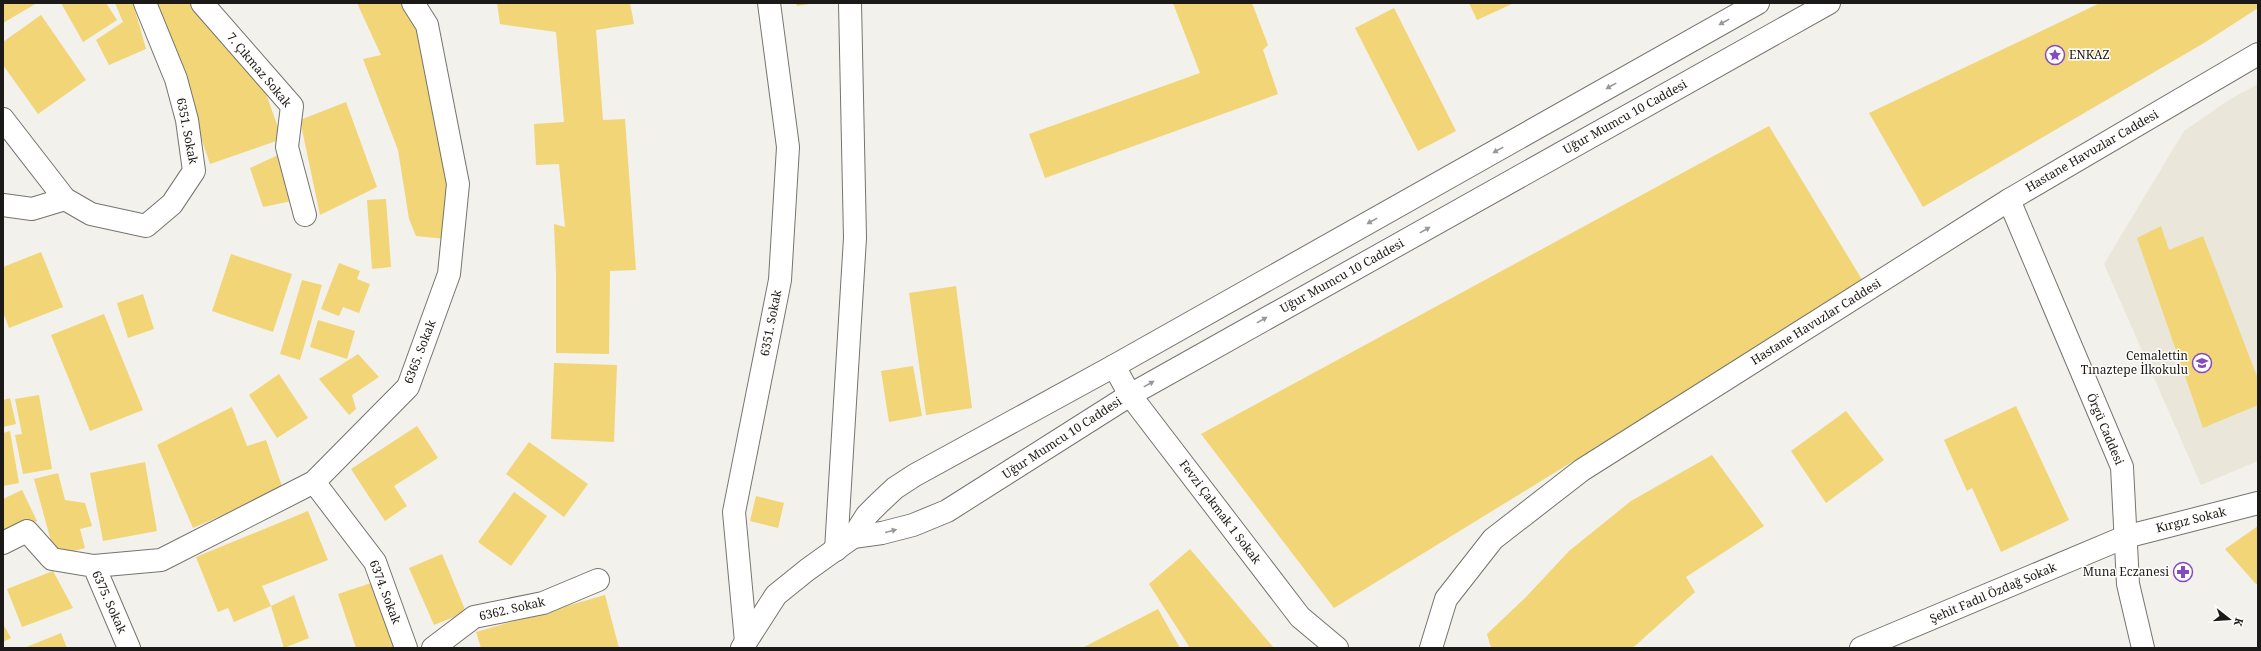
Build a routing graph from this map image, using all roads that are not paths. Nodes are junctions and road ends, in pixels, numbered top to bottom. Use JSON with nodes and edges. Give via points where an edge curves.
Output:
{"nodes":[{"id":1,"x":145,"y":3,"type":"edge"},
{"id":2,"x":202,"y":3,"type":"edge"},
{"id":3,"x":413,"y":3,"type":"edge"},
{"id":4,"x":769,"y":3,"type":"edge"},
{"id":5,"x":850,"y":3,"type":"edge"},
{"id":6,"x":1758,"y":3,"type":"edge"},
{"id":7,"x":1829,"y":3,"type":"edge"},
{"id":8,"x":2258,"y":54,"type":"edge"},
{"id":9,"x":3,"y":119,"type":"edge"},
{"id":10,"x":65,"y":199,"type":"junction"},
{"id":11,"x":2009,"y":200,"type":"junction"},
{"id":12,"x":3,"y":205,"type":"edge"},
{"id":13,"x":305,"y":215,"type":"dead end"},
{"id":14,"x":1114,"y":366,"type":"junction"},
{"id":15,"x":1130,"y":395,"type":"junction"},
{"id":16,"x":314,"y":482,"type":"junction"},
{"id":17,"x":2258,"y":503,"type":"edge"},
{"id":18,"x":2125,"y":537,"type":"junction"},
{"id":19,"x":3,"y":542,"type":"edge"},
{"id":20,"x":844,"y":543,"type":"junction"},
{"id":21,"x":94,"y":566,"type":"junction"},
{"id":22,"x":598,"y":580,"type":"dead end"},
{"id":23,"x":744,"y":645,"type":"edge"},
{"id":24,"x":129,"y":648,"type":"edge"},
{"id":25,"x":406,"y":648,"type":"edge"},
{"id":26,"x":433,"y":648,"type":"edge"},
{"id":27,"x":1338,"y":648,"type":"edge"},
{"id":28,"x":1431,"y":648,"type":"edge"},
{"id":29,"x":1861,"y":648,"type":"edge"},
{"id":30,"x":2143,"y":648,"type":"edge"}],
"edges":[{"from":1,"to":10,"type":"street","name":"6351. Sokak","via":[[176,79],[187,120],[194,171],[172,204],[146,226],[91,214]]},
{"from":2,"to":13,"type":"street","name":"7. Çıkmaz Sokak","via":[[292,106],[286,147]]},
{"from":3,"to":16,"type":"street","name":"6365. Sokak","via":[[427,25],[458,184],[449,274],[408,387]]},
{"from":4,"to":23,"type":"street","name":"6351. Sokak","via":[[788,147],[780,280],[734,512]]},
{"from":5,"to":20,"type":"street","via":[[855,238]]},
{"from":6,"to":14,"type":"street","name":"Uğur Mumcu 10 Caddesi","one_way":true},
{"from":15,"to":7,"type":"street","name":"Uğur Mumcu 10 Caddesi","one_way":true},
{"from":8,"to":11,"type":"street","name":"Hastane Havuzlar Caddesi"},
{"from":9,"to":10,"type":"street","name":"6351. Sokak"},
{"from":10,"to":12,"type":"street","via":[[32,209]]},
{"from":11,"to":18,"type":"street","name":"Örgü Caddesi","via":[[2122,468]]},
{"from":11,"to":28,"type":"street","name":"Hastane Havuzlar Caddesi","via":[[1582,470],[1493,539],[1446,599]]},
{"from":14,"to":15,"type":"street","name":"Fevzi Çakmak 1 Sokak"},
{"from":14,"to":20,"type":"street","name":"Uğur Mumcu 10 Caddesi","via":[[901,483],[867,515]]},
{"from":20,"to":15,"type":"street","name":"Uğur Mumcu 10 Caddesi","one_way":true,"via":[[913,525],[948,511]]},
{"from":15,"to":27,"type":"street","name":"Fevzi Çakmak 1 Sokak","via":[[1300,617]]},
{"from":16,"to":21,"type":"street","name":"6365. Sokak","via":[[161,560]]},
{"from":16,"to":25,"type":"street","name":"6374. Sokak","via":[[375,562]]},
{"from":17,"to":18,"type":"street","name":"Kırgız Sokak"},
{"from":18,"to":29,"type":"street","name":"Şehit Fadıl Özdağ Sokak"},
{"from":18,"to":30,"type":"street","name":"Örgü Caddesi","via":[[2128,584]]},
{"from":19,"to":21,"type":"street","name":"6375. Sokak","via":[[28,531],[52,559]]},
{"from":20,"to":23,"type":"street","name":"Uğur Mumcu 10 Caddesi","via":[[776,596]]},
{"from":21,"to":24,"type":"street","name":"6375. Sokak"},
{"from":22,"to":26,"type":"street","name":"6362. Sokak","via":[[543,603],[474,617]]}]}
